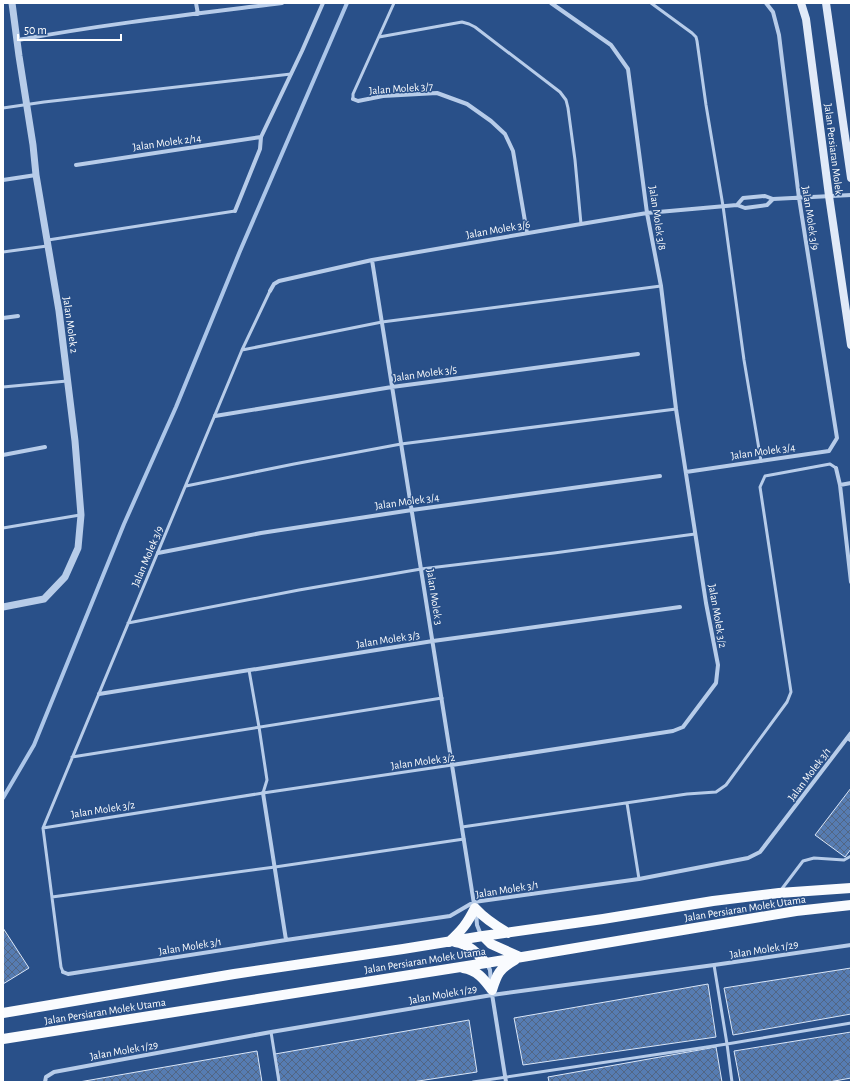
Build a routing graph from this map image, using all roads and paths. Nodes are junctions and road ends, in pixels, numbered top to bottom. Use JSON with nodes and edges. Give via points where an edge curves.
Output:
{"nodes":[{"id":1,"x":12,"y":3,"type":"edge"},
{"id":2,"x":196,"y":3,"type":"edge"},
{"id":3,"x":282,"y":3,"type":"edge"},
{"id":4,"x":323,"y":3,"type":"edge"},
{"id":5,"x":394,"y":3,"type":"edge"},
{"id":6,"x":550,"y":3,"type":"edge"},
{"id":7,"x":651,"y":3,"type":"edge"},
{"id":8,"x":766,"y":3,"type":"edge"},
{"id":9,"x":801,"y":3,"type":"edge"},
{"id":10,"x":826,"y":3,"type":"edge"},
{"id":11,"x":198,"y":14,"type":"junction"},
{"id":12,"x":379,"y":37,"type":"junction"},
{"id":13,"x":18,"y":40,"type":"junction"},
{"id":14,"x":291,"y":74,"type":"junction"},
{"id":15,"x":353,"y":99,"type":"joint"},
{"id":16,"x":28,"y":105,"type":"junction"},
{"id":17,"x":3,"y":108,"type":"edge"},
{"id":18,"x":261,"y":137,"type":"junction"},
{"id":19,"x":76,"y":164,"type":"dead end"},
{"id":20,"x":36,"y":175,"type":"junction"},
{"id":21,"x":851,"y":178,"type":"edge"},
{"id":22,"x":3,"y":180,"type":"edge"},
{"id":23,"x":851,"y":195,"type":"edge"},
{"id":24,"x":828,"y":196,"type":"junction"},
{"id":25,"x":799,"y":198,"type":"junction"},
{"id":26,"x":773,"y":199,"type":"junction"},
{"id":27,"x":737,"y":205,"type":"junction"},
{"id":28,"x":723,"y":206,"type":"junction"},
{"id":29,"x":236,"y":211,"type":"joint"},
{"id":30,"x":648,"y":213,"type":"junction"},
{"id":31,"x":581,"y":224,"type":"junction"},
{"id":32,"x":526,"y":233,"type":"junction"},
{"id":33,"x":47,"y":243,"type":"junction"},
{"id":34,"x":3,"y":252,"type":"edge"},
{"id":35,"x":372,"y":260,"type":"junction"},
{"id":36,"x":661,"y":286,"type":"junction"},
{"id":37,"x":270,"y":291,"type":"joint"},
{"id":38,"x":18,"y":316,"type":"dead end"},
{"id":39,"x":3,"y":318,"type":"edge"},
{"id":40,"x":382,"y":322,"type":"junction"},
{"id":41,"x":851,"y":345,"type":"edge"},
{"id":42,"x":242,"y":350,"type":"junction"},
{"id":43,"x":638,"y":354,"type":"dead end"},
{"id":44,"x":68,"y":381,"type":"junction"},
{"id":45,"x":392,"y":386,"type":"junction"},
{"id":46,"x":3,"y":387,"type":"edge"},
{"id":47,"x":676,"y":409,"type":"junction"},
{"id":48,"x":215,"y":416,"type":"junction"},
{"id":49,"x":837,"y":438,"type":"joint"},
{"id":50,"x":401,"y":444,"type":"junction"},
{"id":51,"x":45,"y":447,"type":"dead end"},
{"id":52,"x":3,"y":455,"type":"edge"},
{"id":53,"x":761,"y":461,"type":"junction"},
{"id":54,"x":836,"y":468,"type":"joint"},
{"id":55,"x":686,"y":472,"type":"junction"},
{"id":56,"x":660,"y":476,"type":"dead end"},
{"id":57,"x":851,"y":483,"type":"edge"},
{"id":58,"x":840,"y":485,"type":"junction"},
{"id":59,"x":186,"y":486,"type":"junction"},
{"id":60,"x":412,"y":510,"type":"junction"},
{"id":61,"x":81,"y":515,"type":"junction"},
{"id":62,"x":3,"y":528,"type":"edge"},
{"id":63,"x":695,"y":534,"type":"junction"},
{"id":64,"x":158,"y":553,"type":"junction"},
{"id":65,"x":421,"y":570,"type":"junction"},
{"id":66,"x":851,"y":582,"type":"edge"},
{"id":67,"x":3,"y":607,"type":"edge"},
{"id":68,"x":680,"y":607,"type":"dead end"},
{"id":69,"x":128,"y":623,"type":"junction"},
{"id":70,"x":432,"y":641,"type":"junction"},
{"id":71,"x":249,"y":670,"type":"junction"},
{"id":72,"x":99,"y":694,"type":"junction"},
{"id":73,"x":442,"y":698,"type":"junction"},
{"id":74,"x":259,"y":727,"type":"junction"},
{"id":75,"x":851,"y":733,"type":"edge"},
{"id":76,"x":849,"y":739,"type":"edge"},
{"id":77,"x":72,"y":757,"type":"junction"},
{"id":78,"x":452,"y":765,"type":"junction"},
{"id":79,"x":263,"y":793,"type":"junction"},
{"id":80,"x":627,"y":803,"type":"junction"},
{"id":81,"x":462,"y":827,"type":"junction"},
{"id":82,"x":43,"y":828,"type":"junction"},
{"id":83,"x":464,"y":839,"type":"junction"},
{"id":84,"x":851,"y":856,"type":"edge"},
{"id":85,"x":275,"y":867,"type":"junction"},
{"id":86,"x":639,"y":880,"type":"junction"},
{"id":87,"x":851,"y":888,"type":"edge"},
{"id":88,"x":779,"y":893,"type":"junction"},
{"id":89,"x":52,"y":897,"type":"junction"},
{"id":90,"x":475,"y":905,"type":"junction"},
{"id":91,"x":851,"y":905,"type":"edge"},
{"id":92,"x":508,"y":933,"type":"junction"},
{"id":93,"x":482,"y":936,"type":"junction"},
{"id":94,"x":286,"y":940,"type":"junction"},
{"id":95,"x":449,"y":942,"type":"junction"},
{"id":96,"x":851,"y":945,"type":"edge"},
{"id":97,"x":520,"y":957,"type":"junction"},
{"id":98,"x":486,"y":963,"type":"junction"},
{"id":99,"x":714,"y":965,"type":"junction"},
{"id":100,"x":460,"y":967,"type":"junction"},
{"id":101,"x":64,"y":972,"type":"joint"},
{"id":102,"x":492,"y":993,"type":"junction"},
{"id":103,"x":3,"y":1013,"type":"edge"},
{"id":104,"x":851,"y":1023,"type":"edge"},
{"id":105,"x":271,"y":1032,"type":"junction"},
{"id":106,"x":3,"y":1039,"type":"edge"},
{"id":107,"x":727,"y":1044,"type":"junction"},
{"id":108,"x":506,"y":1080,"type":"edge"},
{"id":109,"x":45,"y":1082,"type":"edge"},
{"id":110,"x":279,"y":1082,"type":"edge"},
{"id":111,"x":474,"y":1082,"type":"edge"},
{"id":112,"x":732,"y":1082,"type":"edge"}],
"edges":[{"from":1,"to":13,"type":"street","name":"Jalan Molek 2"},
{"from":2,"to":11,"type":"street"},
{"from":3,"to":11,"type":"street"},
{"from":4,"to":14,"type":"street"},
{"from":5,"to":12,"type":"lane"},
{"from":6,"to":30,"type":"street","name":"Jalan Molek 3/8","via":[[611,44],[628,69]]},
{"from":7,"to":28,"type":"lane","via":[[696,37]]},
{"from":8,"to":25,"type":"street","name":"Jalan Molek 3/9","via":[[774,12],[779,35]]},
{"from":9,"to":24,"type":"main road","name":"Jalan Persiaran Molek","via":[[806,19]]},
{"from":10,"to":21,"type":"main road","name":"Jalan Persiaran Molek"},
{"from":11,"to":13,"type":"street"},
{"from":12,"to":15,"type":"lane"},
{"from":12,"to":31,"type":"lane","via":[[462,22],[469,24],[560,92],[568,108]]},
{"from":13,"to":16,"type":"street","name":"Jalan Molek 2"},
{"from":14,"to":16,"type":"lane"},
{"from":14,"to":18,"type":"street"},
{"from":15,"to":32,"type":"street","name":"Jalan Molek 3/7","via":[[358,101],[383,96],[437,93],[467,104],[491,121],[505,134],[513,151]]},
{"from":16,"to":17,"type":"lane"},
{"from":16,"to":20,"type":"street","name":"Jalan Molek 2"},
{"from":18,"to":19,"type":"street","name":"Jalan Molek 2/14"},
{"from":18,"to":29,"type":"street","via":[[260,149]]},
{"from":20,"to":22,"type":"street"},
{"from":20,"to":33,"type":"street","name":"Jalan Molek 2"},
{"from":23,"to":24,"type":"street","name":"Jalan Molek 3/6"},
{"from":24,"to":25,"type":"street","name":"Jalan Molek 3/6"},
{"from":24,"to":41,"type":"main road","name":"Jalan Persiaran Molek"},
{"from":25,"to":26,"type":"street","name":"Jalan Molek 3/6"},
{"from":25,"to":49,"type":"street","name":"Jalan Molek 3/9"},
{"from":26,"to":27,"type":"street","name":"Jalan Molek 3/6","via":[[767,205],[745,208]]},
{"from":26,"to":27,"type":"street","name":"Jalan Molek 3/6","via":[[765,196],[743,198]]},
{"from":27,"to":28,"type":"street","name":"Jalan Molek 3/6"},
{"from":28,"to":30,"type":"street","name":"Jalan Molek 3/6"},
{"from":28,"to":53,"type":"lane"},
{"from":29,"to":33,"type":"lane"},
{"from":30,"to":31,"type":"street","name":"Jalan Molek 3/6"},
{"from":30,"to":36,"type":"street","name":"Jalan Molek 3/8"},
{"from":31,"to":32,"type":"street","name":"Jalan Molek 3/6"},
{"from":32,"to":35,"type":"street","name":"Jalan Molek 3/6"},
{"from":33,"to":34,"type":"lane"},
{"from":33,"to":44,"type":"street","name":"Jalan Molek 2"},
{"from":35,"to":37,"type":"street","name":"Jalan Molek 3/6","via":[[279,281]]},
{"from":35,"to":40,"type":"street","name":"Jalan Molek 3"},
{"from":36,"to":40,"type":"lane"},
{"from":36,"to":47,"type":"street","name":"Jalan Molek 3/8"},
{"from":37,"to":42,"type":"lane","name":"Jalan Molek 3/9"},
{"from":38,"to":39,"type":"street"},
{"from":40,"to":42,"type":"lane"},
{"from":40,"to":45,"type":"street","name":"Jalan Molek 3"},
{"from":42,"to":48,"type":"lane","name":"Jalan Molek 3/9"},
{"from":43,"to":45,"type":"street","name":"Jalan Molek 3/5"},
{"from":44,"to":46,"type":"lane"},
{"from":44,"to":61,"type":"street","name":"Jalan Molek 2"},
{"from":45,"to":48,"type":"street","name":"Jalan Molek 3/5"},
{"from":45,"to":50,"type":"street","name":"Jalan Molek 3"},
{"from":47,"to":50,"type":"lane"},
{"from":47,"to":55,"type":"street","name":"Jalan Molek 3/8"},
{"from":48,"to":59,"type":"lane","name":"Jalan Molek 3/9"},
{"from":49,"to":53,"type":"street","name":"Jalan Molek 3/4","via":[[829,451]]},
{"from":50,"to":59,"type":"lane"},
{"from":50,"to":60,"type":"street","name":"Jalan Molek 3"},
{"from":51,"to":52,"type":"street"},
{"from":53,"to":55,"type":"street","name":"Jalan Molek 3/4"},
{"from":54,"to":58,"type":"street"},
{"from":54,"to":80,"type":"lane","via":[[830,464],[765,476],[760,487],[791,692],[787,702],[726,785],[716,792]]},
{"from":55,"to":63,"type":"street","name":"Jalan Molek 3/2"},
{"from":56,"to":60,"type":"street","name":"Jalan Molek 3/4"},
{"from":57,"to":58,"type":"street"},
{"from":58,"to":66,"type":"street"},
{"from":59,"to":64,"type":"lane","name":"Jalan Molek 3/9"},
{"from":60,"to":64,"type":"street","name":"Jalan Molek 3/4","via":[[261,533]]},
{"from":60,"to":65,"type":"street","name":"Jalan Molek 3"},
{"from":61,"to":62,"type":"lane"},
{"from":61,"to":67,"type":"street","name":"Jalan Molek 2","via":[[78,548],[65,577],[44,599]]},
{"from":63,"to":65,"type":"lane"},
{"from":63,"to":78,"type":"street","name":"Jalan Molek 3/2","via":[[718,666],[716,683],[683,727],[673,731]]},
{"from":64,"to":69,"type":"lane","name":"Jalan Molek 3/9"},
{"from":65,"to":69,"type":"lane","via":[[299,590]]},
{"from":65,"to":70,"type":"street","name":"Jalan Molek 3"},
{"from":68,"to":70,"type":"street","name":"Jalan Molek 3/3"},
{"from":69,"to":72,"type":"lane","name":"Jalan Molek 3/9"},
{"from":70,"to":71,"type":"street","name":"Jalan Molek 3/3"},
{"from":70,"to":73,"type":"street","name":"Jalan Molek 3"},
{"from":71,"to":72,"type":"street","name":"Jalan Molek 3/3"},
{"from":71,"to":74,"type":"lane"},
{"from":72,"to":77,"type":"lane","name":"Jalan Molek 3/9"},
{"from":73,"to":74,"type":"lane"},
{"from":73,"to":78,"type":"street","name":"Jalan Molek 3"},
{"from":74,"to":77,"type":"lane"},
{"from":74,"to":79,"type":"lane","via":[[267,780]]},
{"from":75,"to":76,"type":"street","name":"Jalan Molek 3/1"},
{"from":76,"to":86,"type":"street","name":"Jalan Molek 3/1","via":[[760,852],[748,858]]},
{"from":77,"to":82,"type":"lane","name":"Jalan Molek 3/9"},
{"from":78,"to":79,"type":"lane","name":"Jalan Molek 3/2"},
{"from":78,"to":81,"type":"street","name":"Jalan Molek 3"},
{"from":79,"to":82,"type":"lane","name":"Jalan Molek 3/2"},
{"from":79,"to":85,"type":"street"},
{"from":80,"to":81,"type":"lane"},
{"from":80,"to":86,"type":"lane"},
{"from":81,"to":83,"type":"street","name":"Jalan Molek 3"},
{"from":82,"to":89,"type":"lane"},
{"from":83,"to":85,"type":"lane"},
{"from":83,"to":90,"type":"street","name":"Jalan Molek 3"},
{"from":84,"to":88,"type":"lane","via":[[844,860],[814,858],[803,861]]},
{"from":85,"to":89,"type":"lane"},
{"from":85,"to":94,"type":"street"},
{"from":86,"to":90,"type":"street","name":"Jalan Molek 3/1"},
{"from":87,"to":88,"type":"main road","name":"Jalan Persiaran Molek Utama"},
{"from":88,"to":92,"type":"main road","name":"Jalan Persiaran Molek Utama"},
{"from":89,"to":101,"type":"lane","via":[[61,967]]},
{"from":90,"to":92,"type":"main road","via":[[484,917]]},
{"from":90,"to":93,"type":"street","name":"Jalan Molek 3"},
{"from":90,"to":94,"type":"street","name":"Jalan Molek 3/1","via":[[450,916]]},
{"from":90,"to":95,"type":"main road","via":[[468,922]]},
{"from":91,"to":97,"type":"main road","name":"Jalan Persiaran Molek Utama","via":[[796,911]]},
{"from":92,"to":93,"type":"main road","name":"Jalan Persiaran Molek Utama"},
{"from":93,"to":95,"type":"main road","name":"Jalan Persiaran Molek Utama"},
{"from":93,"to":97,"type":"main road","via":[[491,944]]},
{"from":94,"to":101,"type":"street","name":"Jalan Molek 3/1","via":[[68,974]]},
{"from":95,"to":98,"type":"main road","via":[[469,946]]},
{"from":95,"to":103,"type":"main road","name":"Jalan Persiaran Molek Utama","via":[[234,974]]},
{"from":96,"to":99,"type":"street","name":"Jalan Molek 1/29"},
{"from":97,"to":98,"type":"main road","name":"Jalan Persiaran Molek Utama"},
{"from":97,"to":102,"type":"main road","via":[[504,966],[496,976]]},
{"from":98,"to":100,"type":"main road","name":"Jalan Persiaran Molek Utama"},
{"from":98,"to":102,"type":"street","via":[[490,970]]},
{"from":99,"to":102,"type":"street","name":"Jalan Molek 1/29"},
{"from":99,"to":107,"type":"lane"},
{"from":100,"to":102,"type":"main road","via":[[478,973]]},
{"from":100,"to":106,"type":"main road","name":"Jalan Persiaran Molek Utama"},
{"from":102,"to":105,"type":"street","name":"Jalan Molek 1/29"},
{"from":102,"to":108,"type":"street"},
{"from":104,"to":107,"type":"lane"},
{"from":105,"to":109,"type":"street","name":"Jalan Molek 1/29","via":[[54,1072],[46,1077]]},
{"from":105,"to":110,"type":"lane"},
{"from":107,"to":108,"type":"lane"},
{"from":107,"to":112,"type":"lane"},
{"from":108,"to":111,"type":"lane"}]}
